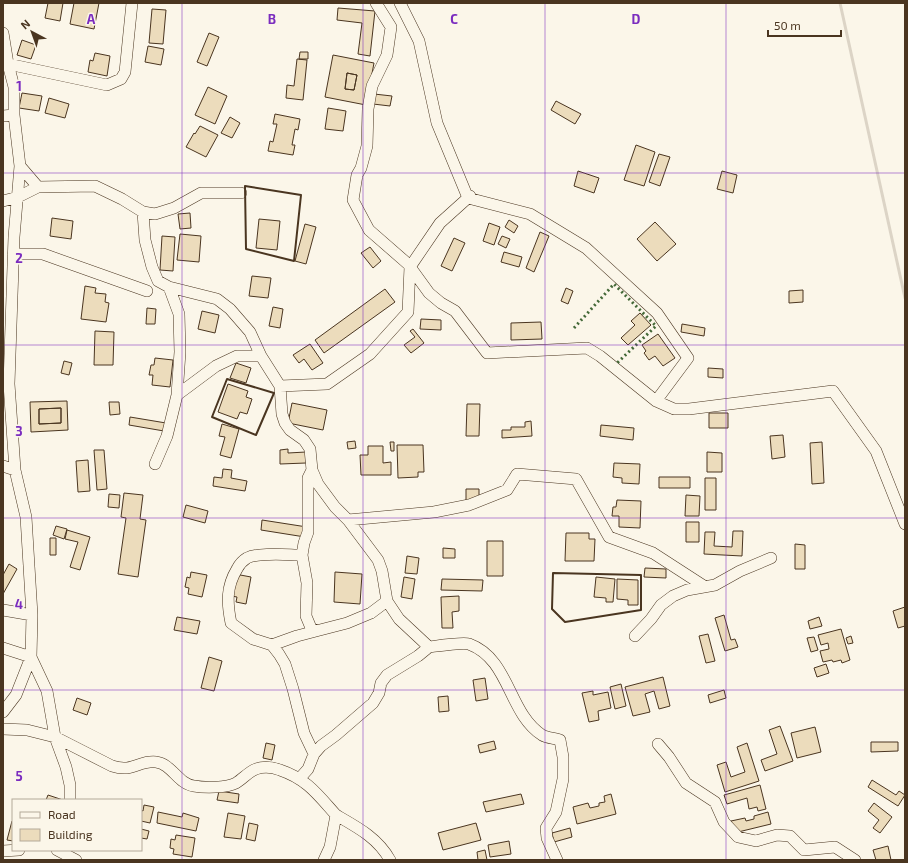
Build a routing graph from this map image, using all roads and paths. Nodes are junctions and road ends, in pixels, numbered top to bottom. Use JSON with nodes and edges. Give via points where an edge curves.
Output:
{"nodes":[{"id":1,"x":132,"y":3,"type":"edge"},
{"id":2,"x":376,"y":3,"type":"edge"},
{"id":3,"x":400,"y":3,"type":"edge"},
{"id":4,"x":3,"y":33,"type":"edge"},
{"id":5,"x":8,"y":64,"type":"junction"},
{"id":6,"x":8,"y":116,"type":"edge"},
{"id":7,"x":20,"y":166,"type":"junction"},
{"id":8,"x":38,"y":187,"type":"junction"},
{"id":9,"x":241,"y":193,"type":"dead end"},
{"id":10,"x":469,"y":197,"type":"junction"},
{"id":11,"x":18,"y":198,"type":"junction"},
{"id":12,"x":3,"y":201,"type":"edge"},
{"id":13,"x":144,"y":212,"type":"junction"},
{"id":14,"x":8,"y":236,"type":"edge"},
{"id":15,"x":14,"y":254,"type":"junction"},
{"id":16,"x":410,"y":267,"type":"junction"},
{"id":17,"x":169,"y":287,"type":"junction"},
{"id":18,"x":147,"y":291,"type":"dead end"},
{"id":19,"x":261,"y":356,"type":"junction"},
{"id":20,"x":280,"y":386,"type":"junction"},
{"id":21,"x":177,"y":395,"type":"junction"},
{"id":22,"x":656,"y":401,"type":"junction"},
{"id":23,"x":155,"y":464,"type":"dead end"},
{"id":24,"x":3,"y":466,"type":"edge"},
{"id":25,"x":15,"y":470,"type":"junction"},
{"id":26,"x":312,"y":470,"type":"junction"},
{"id":27,"x":348,"y":520,"type":"junction"},
{"id":28,"x":905,"y":524,"type":"edge"},
{"id":29,"x":302,"y":556,"type":"junction"},
{"id":30,"x":771,"y":558,"type":"dead end"},
{"id":31,"x":704,"y":586,"type":"junction"},
{"id":32,"x":388,"y":601,"type":"junction"},
{"id":33,"x":3,"y":610,"type":"edge"},
{"id":34,"x":32,"y":614,"type":"junction"},
{"id":35,"x":306,"y":616,"type":"junction"},
{"id":36,"x":316,"y":631,"type":"junction"},
{"id":37,"x":296,"y":636,"type":"junction"},
{"id":38,"x":634,"y":636,"type":"dead end"},
{"id":39,"x":272,"y":645,"type":"junction"},
{"id":40,"x":430,"y":647,"type":"junction"},
{"id":41,"x":3,"y":648,"type":"edge"},
{"id":42,"x":31,"y":657,"type":"junction"},
{"id":43,"x":3,"y":712,"type":"edge"},
{"id":44,"x":3,"y":729,"type":"edge"},
{"id":45,"x":55,"y":737,"type":"junction"},
{"id":46,"x":658,"y":744,"type":"dead end"},
{"id":47,"x":314,"y":754,"type":"junction"},
{"id":48,"x":300,"y":778,"type":"junction"},
{"id":49,"x":70,"y":799,"type":"edge"},
{"id":50,"x":336,"y":815,"type":"junction"},
{"id":51,"x":330,"y":847,"type":"junction"},
{"id":52,"x":59,"y":851,"type":"edge"},
{"id":53,"x":76,"y":860,"type":"edge"},
{"id":54,"x":324,"y":860,"type":"edge"},
{"id":55,"x":335,"y":860,"type":"edge"},
{"id":56,"x":390,"y":860,"type":"edge"},
{"id":57,"x":557,"y":860,"type":"edge"},
{"id":58,"x":856,"y":860,"type":"edge"}],
"edges":[{"from":1,"to":5,"type":"street","via":[[126,72],[121,79],[107,85]]},
{"from":2,"to":16,"type":"street","via":[[391,27],[387,55],[372,86],[368,109],[367,146],[357,175],[353,200],[369,230]]},
{"from":3,"to":10,"type":"street","via":[[419,40],[437,123]]},
{"from":4,"to":5,"type":"street"},
{"from":5,"to":6,"type":"street","via":[[14,87]]},
{"from":6,"to":7,"type":"street"},
{"from":7,"to":8,"type":"street"},
{"from":7,"to":11,"type":"street"},
{"from":8,"to":11,"type":"street"},
{"from":8,"to":13,"type":"street","via":[[95,186]]},
{"from":9,"to":13,"type":"street","via":[[201,193],[174,208],[155,214]]},
{"from":10,"to":16,"type":"street","via":[[440,223]]},
{"from":10,"to":22,"type":"street","via":[[530,214],[586,248],[658,314],[688,358]]},
{"from":11,"to":12,"type":"street"},
{"from":11,"to":14,"type":"street"},
{"from":13,"to":17,"type":"street","via":[[145,240],[152,268],[158,280]]},
{"from":14,"to":15,"type":"street"},
{"from":15,"to":18,"type":"street","via":[[43,254]]},
{"from":15,"to":25,"type":"street","via":[[9,384]]},
{"from":16,"to":20,"type":"street","via":[[408,312],[370,354],[328,384]]},
{"from":16,"to":22,"type":"street","via":[[429,292],[455,312],[487,353],[587,348]]},
{"from":17,"to":19,"type":"street","via":[[222,302],[250,332]]},
{"from":17,"to":21,"type":"street","via":[[179,314]]},
{"from":19,"to":20,"type":"street"},
{"from":19,"to":21,"type":"street","via":[[237,356],[216,366]]},
{"from":20,"to":26,"type":"street","via":[[285,424],[304,440],[310,449]]},
{"from":21,"to":23,"type":"street","via":[[167,436]]},
{"from":22,"to":28,"type":"street","via":[[674,409],[689,409],[833,391],[876,451]]},
{"from":24,"to":25,"type":"street"},
{"from":25,"to":34,"type":"street","via":[[26,517]]},
{"from":26,"to":27,"type":"street","via":[[318,484]]},
{"from":26,"to":29,"type":"street","via":[[308,478],[308,532]]},
{"from":27,"to":31,"type":"street","via":[[434,512],[469,505],[507,490],[517,474],[576,479],[609,537],[653,553]]},
{"from":27,"to":32,"type":"street","via":[[378,560]]},
{"from":29,"to":35,"type":"street","via":[[307,583]]},
{"from":29,"to":39,"type":"street","via":[[270,555],[247,558],[240,563],[228,587],[231,623],[253,639]]},
{"from":30,"to":31,"type":"street","via":[[715,585]]},
{"from":31,"to":38,"type":"street","via":[[673,596],[661,605]]},
{"from":32,"to":36,"type":"street","via":[[371,613],[347,623]]},
{"from":32,"to":40,"type":"street","via":[[399,619]]},
{"from":33,"to":34,"type":"street"},
{"from":34,"to":42,"type":"street"},
{"from":35,"to":36,"type":"street","via":[[311,628]]},
{"from":35,"to":37,"type":"street"},
{"from":36,"to":37,"type":"street"},
{"from":37,"to":39,"type":"street"},
{"from":39,"to":47,"type":"street","via":[[285,664],[304,733]]},
{"from":40,"to":47,"type":"street","via":[[387,675],[373,703]]},
{"from":40,"to":57,"type":"street","via":[[468,643],[489,655],[530,724],[543,735],[560,740],[563,779],[556,812],[546,828],[547,838]]},
{"from":41,"to":42,"type":"street"},
{"from":42,"to":43,"type":"street","via":[[16,695]]},
{"from":42,"to":45,"type":"street","via":[[47,691]]},
{"from":44,"to":45,"type":"street","via":[[28,730]]},
{"from":45,"to":48,"type":"street","via":[[122,769],[146,763],[163,764],[186,784],[194,786],[235,784],[255,769],[263,767],[281,770]]},
{"from":45,"to":49,"type":"street","via":[[66,767]]},
{"from":46,"to":58,"type":"street","via":[[686,782],[715,802],[724,822],[738,837],[756,841],[777,835],[790,836],[804,850],[835,848]]},
{"from":47,"to":48,"type":"street","via":[[308,769]]},
{"from":48,"to":50,"type":"street"},
{"from":50,"to":51,"type":"street"},
{"from":50,"to":56,"type":"street","via":[[372,838],[385,850]]},
{"from":51,"to":54,"type":"street"},
{"from":51,"to":55,"type":"street"},
{"from":52,"to":53,"type":"street"}]}
